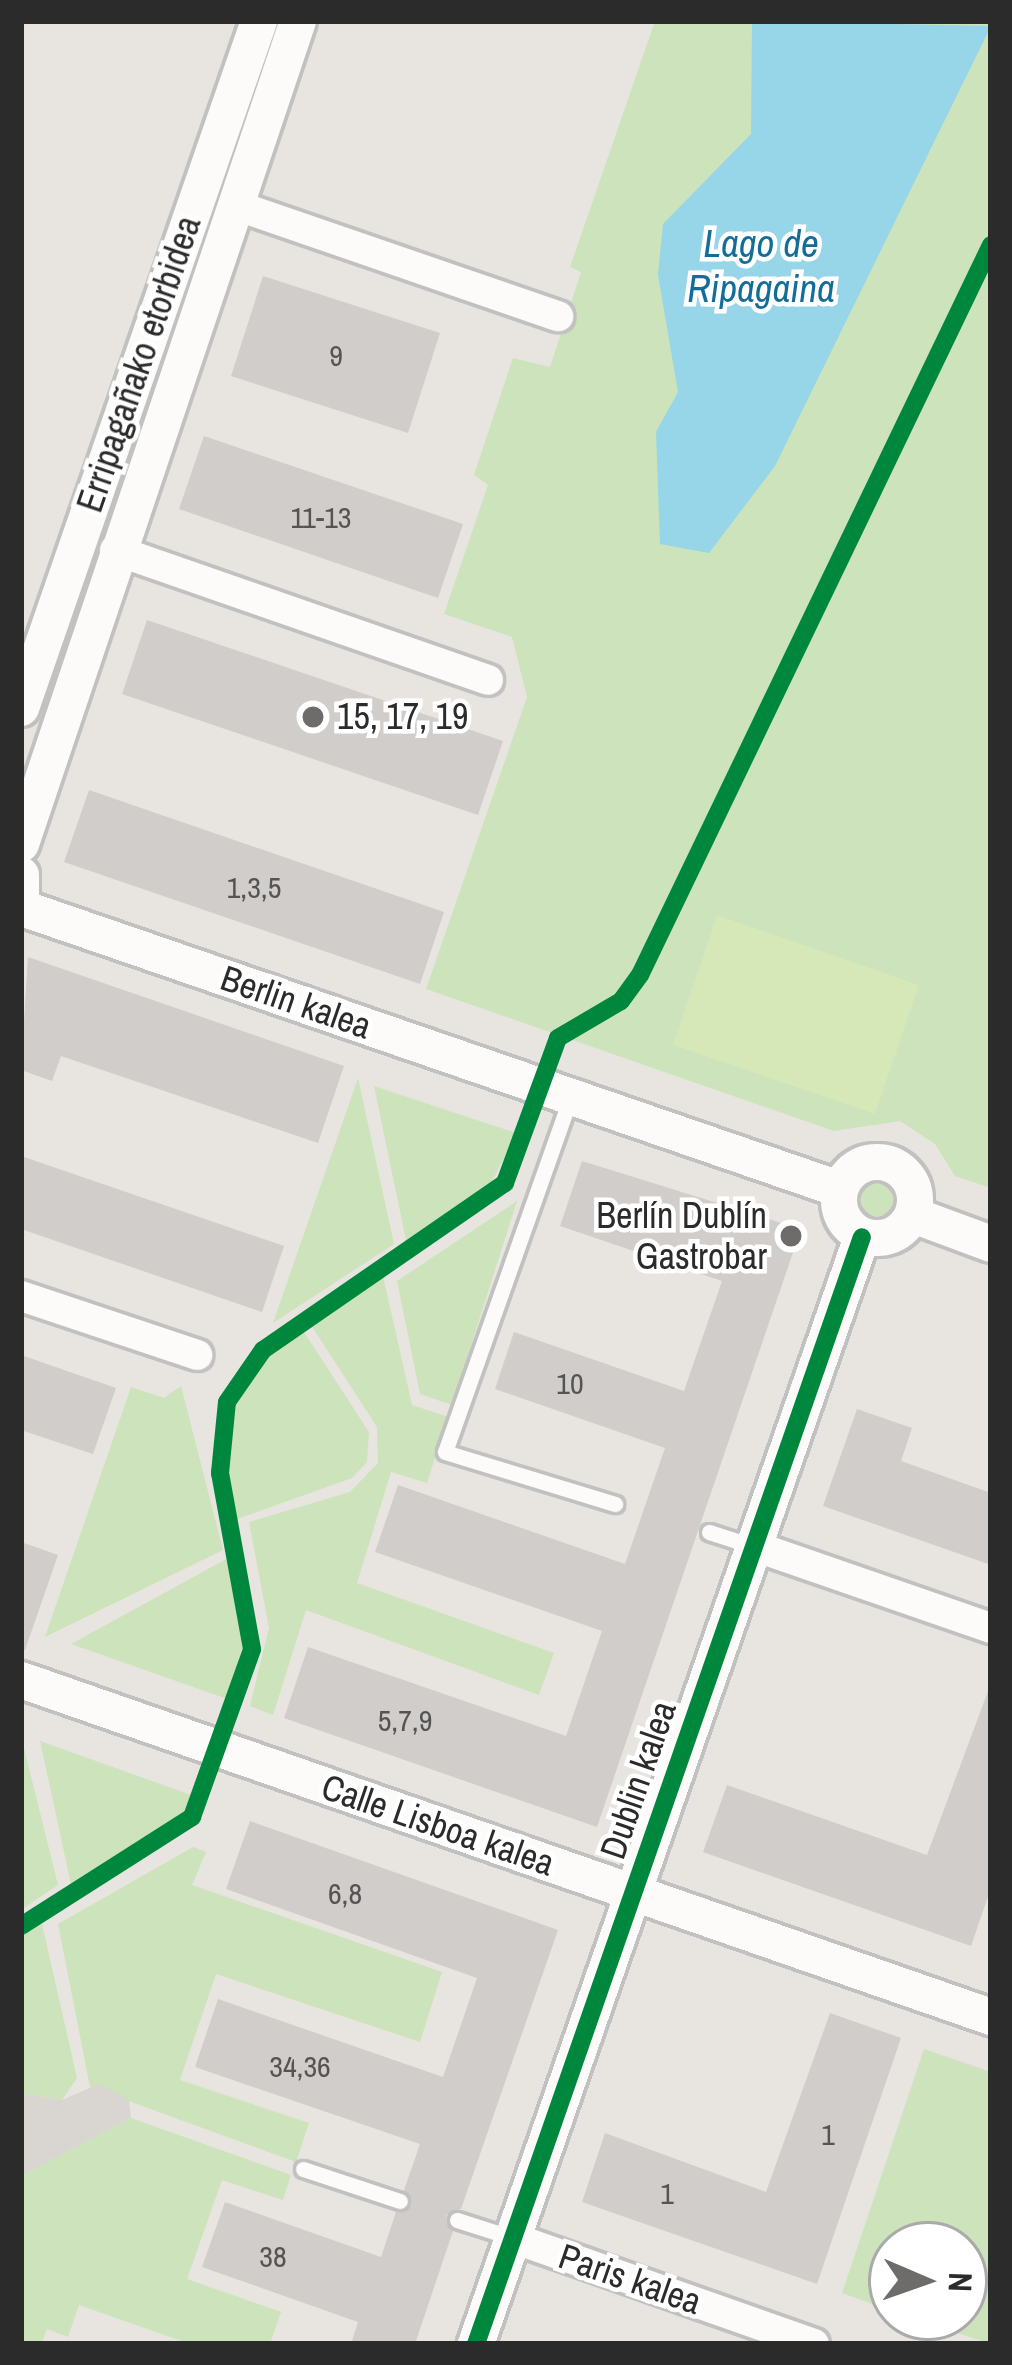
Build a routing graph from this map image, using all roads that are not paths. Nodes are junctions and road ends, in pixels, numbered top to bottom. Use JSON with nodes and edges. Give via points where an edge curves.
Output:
{"nodes":[{"id":1,"x":259,"y":21,"type":"edge"},
{"id":2,"x":298,"y":21,"type":"edge"},
{"id":3,"x":236,"y":205,"type":"junction"},
{"id":4,"x":558,"y":316,"type":"dead end"},
{"id":5,"x":115,"y":550,"type":"junction"},
{"id":6,"x":488,"y":680,"type":"dead end"},
{"id":7,"x":21,"y":708,"type":"edge"},
{"id":8,"x":21,"y":844,"type":"edge"},
{"id":9,"x":21,"y":875,"type":"edge"},
{"id":10,"x":21,"y":909,"type":"edge"},
{"id":11,"x":571,"y":1096,"type":"junction"},
{"id":12,"x":839,"y":1189,"type":"junction"},
{"id":13,"x":914,"y":1214,"type":"junction"},
{"id":14,"x":862,"y":1237,"type":"junction"},
{"id":15,"x":991,"y":1244,"type":"edge"},
{"id":16,"x":21,"y":1295,"type":"edge"},
{"id":17,"x":197,"y":1355,"type":"dead end"},
{"id":18,"x":615,"y":1504,"type":"dead end"},
{"id":19,"x":709,"y":1532,"type":"dead end"},
{"id":20,"x":754,"y":1546,"type":"junction"},
{"id":21,"x":991,"y":1628,"type":"edge"},
{"id":22,"x":21,"y":1681,"type":"edge"},
{"id":23,"x":634,"y":1893,"type":"junction"},
{"id":24,"x":991,"y":2017,"type":"edge"},
{"id":25,"x":303,"y":2169,"type":"dead end"},
{"id":26,"x":400,"y":2201,"type":"dead end"},
{"id":27,"x":457,"y":2220,"type":"dead end"},
{"id":28,"x":513,"y":2238,"type":"junction"},
{"id":29,"x":476,"y":2344,"type":"edge"},
{"id":30,"x":814,"y":2344,"type":"edge"}],
"edges":[{"from":1,"to":7,"type":"street","name":"Erripagañako etorbidea"},
{"from":2,"to":3,"type":"street","name":"Erripagañako etorbidea"},
{"from":3,"to":4,"type":"street","name":"Erripagañako etorbidea"},
{"from":3,"to":5,"type":"street","name":"Erripagañako etorbidea"},
{"from":5,"to":6,"type":"street","name":"Erripagañako etorbidea"},
{"from":5,"to":8,"type":"street","name":"Erripagañako etorbidea"},
{"from":9,"to":10,"type":"street"},
{"from":10,"to":11,"type":"street","name":"Berlin kalea"},
{"from":11,"to":12,"type":"street","name":"Berlin kalea"},
{"from":11,"to":18,"type":"lane","via":[[446,1452]]},
{"from":12,"to":13,"type":"street","via":[[850,1172],[890,1163],[907,1175]]},
{"from":12,"to":14,"type":"street","via":[[838,1208]]},
{"from":13,"to":14,"type":"street","via":[[892,1237]]},
{"from":13,"to":15,"type":"street"},
{"from":14,"to":20,"type":"street","name":"Dublin kalea"},
{"from":16,"to":17,"type":"street"},
{"from":19,"to":20,"type":"lane"},
{"from":20,"to":21,"type":"street"},
{"from":20,"to":23,"type":"street","name":"Dublin kalea"},
{"from":22,"to":23,"type":"street","name":"Calle Lisboa kalea"},
{"from":23,"to":24,"type":"street","name":"Calle Lisboa kalea"},
{"from":23,"to":28,"type":"street","name":"Dublin kalea"},
{"from":25,"to":26,"type":"lane"},
{"from":27,"to":28,"type":"lane"},
{"from":28,"to":29,"type":"street","name":"Dublin kalea"},
{"from":28,"to":30,"type":"street","name":"Paris kalea"}]}
